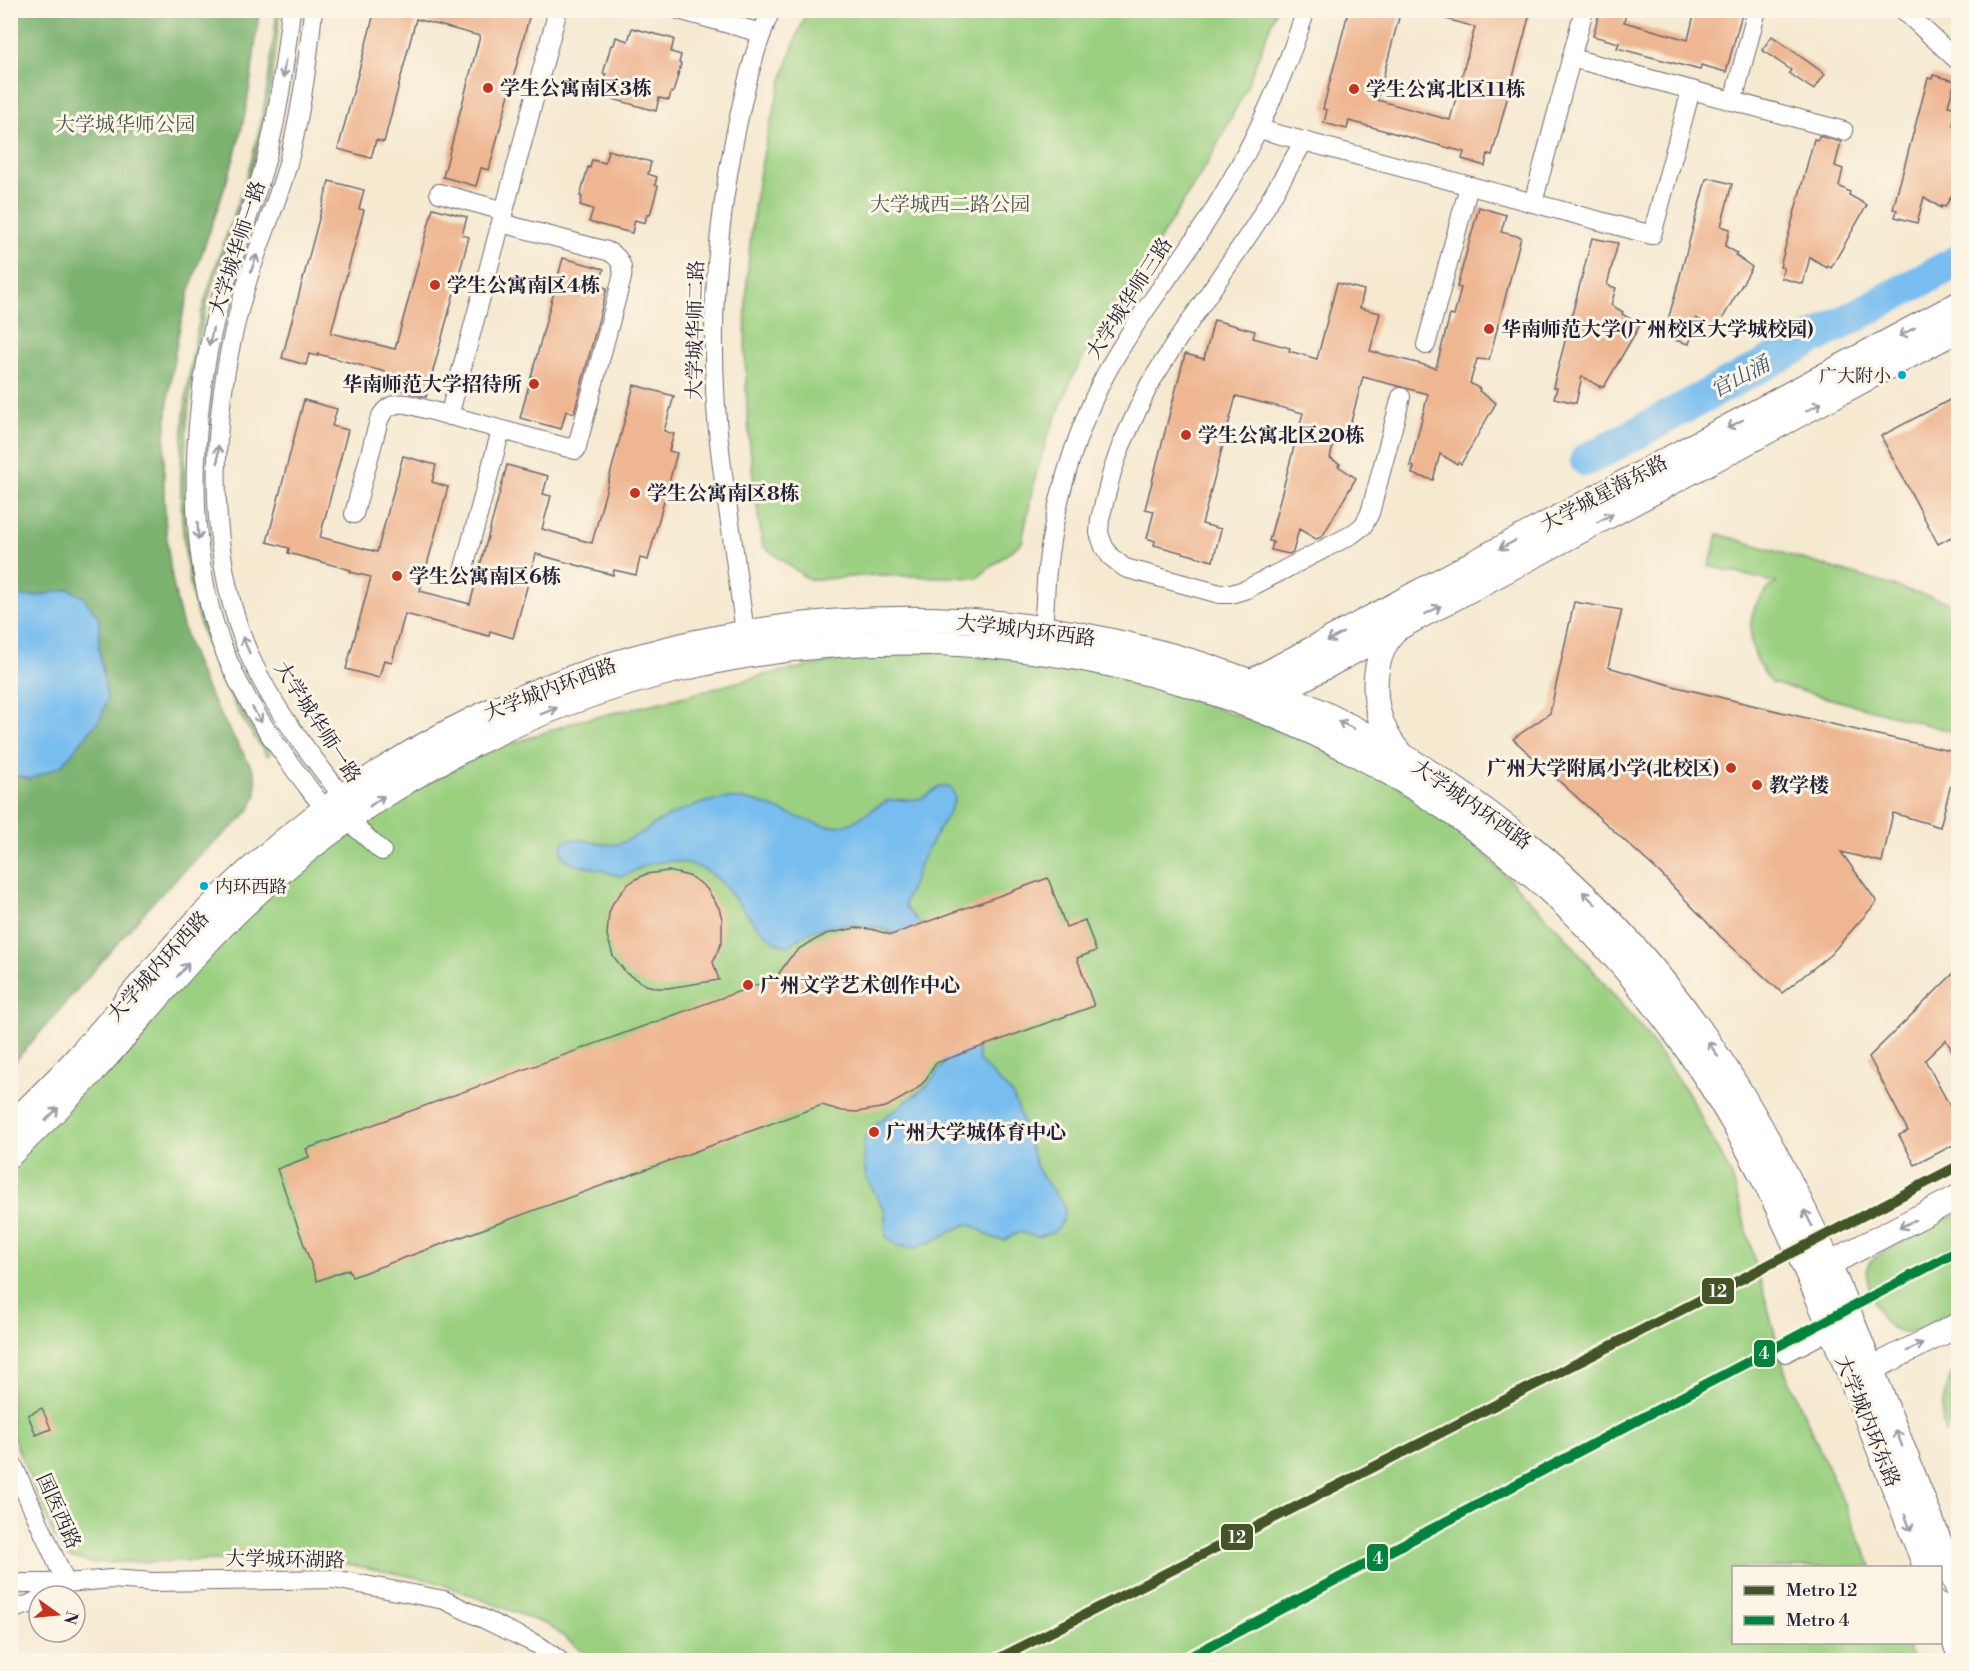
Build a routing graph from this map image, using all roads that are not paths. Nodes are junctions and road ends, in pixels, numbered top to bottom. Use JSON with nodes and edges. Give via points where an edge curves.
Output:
{"nodes":[{"id":1,"x":291,"y":10,"type":"edge"},
{"id":2,"x":313,"y":10,"type":"edge"},
{"id":3,"x":558,"y":10,"type":"edge"},
{"id":4,"x":679,"y":10,"type":"edge"},
{"id":5,"x":771,"y":10,"type":"edge"},
{"id":6,"x":1306,"y":10,"type":"edge"},
{"id":7,"x":1584,"y":10,"type":"edge"},
{"id":8,"x":1757,"y":10,"type":"edge"},
{"id":9,"x":1903,"y":10,"type":"edge"},
{"id":10,"x":762,"y":33,"type":"junction"},
{"id":11,"x":1572,"y":58,"type":"junction"},
{"id":12,"x":1959,"y":60,"type":"edge"},
{"id":13,"x":1691,"y":90,"type":"junction"},
{"id":14,"x":1733,"y":101,"type":"junction"},
{"id":15,"x":1259,"y":129,"type":"junction"},
{"id":16,"x":1844,"y":131,"type":"dead end"},
{"id":17,"x":1304,"y":141,"type":"junction"},
{"id":18,"x":1469,"y":186,"type":"junction"},
{"id":19,"x":439,"y":193,"type":"dead end"},
{"id":20,"x":1533,"y":203,"type":"junction"},
{"id":21,"x":503,"y":217,"type":"junction"},
{"id":22,"x":1959,"y":304,"type":"edge"},
{"id":23,"x":1959,"y":330,"type":"edge"},
{"id":24,"x":1426,"y":345,"type":"dead end"},
{"id":25,"x":1401,"y":397,"type":"dead end"},
{"id":26,"x":449,"y":416,"type":"junction"},
{"id":27,"x":501,"y":430,"type":"junction"},
{"id":28,"x":354,"y":514,"type":"dead end"},
{"id":29,"x":462,"y":575,"type":"dead end"},
{"id":30,"x":1043,"y":629,"type":"junction"},
{"id":31,"x":1395,"y":630,"type":"junction"},
{"id":32,"x":746,"y":644,"type":"junction"},
{"id":33,"x":1250,"y":682,"type":"junction"},
{"id":34,"x":1277,"y":693,"type":"junction"},
{"id":35,"x":1252,"y":706,"type":"junction"},
{"id":36,"x":1400,"y":754,"type":"junction"},
{"id":37,"x":334,"y":803,"type":"junction"},
{"id":38,"x":348,"y":821,"type":"junction"},
{"id":39,"x":382,"y":851,"type":"dead end"},
{"id":40,"x":10,"y":1126,"type":"edge"},
{"id":41,"x":10,"y":1155,"type":"edge"},
{"id":42,"x":1959,"y":1197,"type":"edge"},
{"id":43,"x":1819,"y":1269,"type":"junction"},
{"id":44,"x":1841,"y":1324,"type":"junction"},
{"id":45,"x":1959,"y":1325,"type":"edge"},
{"id":46,"x":1785,"y":1353,"type":"dead end"},
{"id":47,"x":1861,"y":1374,"type":"junction"},
{"id":48,"x":10,"y":1458,"type":"edge"},
{"id":49,"x":1925,"y":1566,"type":"edge"},
{"id":50,"x":66,"y":1583,"type":"junction"},
{"id":51,"x":10,"y":1587,"type":"edge"},
{"id":52,"x":1959,"y":1590,"type":"edge"},
{"id":53,"x":27,"y":1605,"type":"edge"},
{"id":54,"x":1942,"y":1608,"type":"edge"},
{"id":55,"x":10,"y":1610,"type":"edge"},
{"id":56,"x":1959,"y":1651,"type":"edge"},
{"id":57,"x":559,"y":1660,"type":"edge"}],
"edges":[{"from":1,"to":37,"type":"street","name":"大学城华师一路","one_way":true,"via":[[273,135],[210,342],[198,432],[197,513],[206,592],[230,665],[263,726]]},
{"from":37,"to":2,"type":"street","name":"大学城华师一路","one_way":true,"via":[[253,663],[227,588],[218,512],[219,438],[231,346],[248,279],[286,167],[300,108]]},
{"from":3,"to":21,"type":"street"},
{"from":4,"to":10,"type":"street"},
{"from":5,"to":10,"type":"street","name":"大学城华师二路"},
{"from":6,"to":15,"type":"street","name":"大学城华师三路"},
{"from":7,"to":11,"type":"street"},
{"from":8,"to":14,"type":"street"},
{"from":9,"to":12,"type":"street"},
{"from":10,"to":32,"type":"street","name":"大学城华师二路","via":[[728,171],[714,315],[719,443]]},
{"from":11,"to":13,"type":"street"},
{"from":11,"to":20,"type":"street"},
{"from":13,"to":14,"type":"street"},
{"from":13,"to":20,"type":"street","via":[[1652,235]]},
{"from":14,"to":16,"type":"street"},
{"from":15,"to":17,"type":"street"},
{"from":15,"to":30,"type":"street","name":"大学城华师三路","via":[[1211,214],[1133,328],[1099,388],[1073,450],[1057,511]]},
{"from":17,"to":18,"type":"street"},
{"from":17,"to":25,"type":"street","via":[[1256,224],[1144,395],[1121,446],[1105,498],[1099,528],[1104,547],[1114,561],[1130,571],[1220,594],[1247,590],[1363,526],[1370,513]]},
{"from":18,"to":20,"type":"street"},
{"from":18,"to":24,"type":"street"},
{"from":19,"to":21,"type":"street"},
{"from":21,"to":26,"type":"street"},
{"from":21,"to":27,"type":"street","via":[[607,251],[618,259],[623,270],[576,450]]},
{"from":22,"to":33,"type":"main road","name":"大学城星海东路","one_way":true},
{"from":31,"to":23,"type":"main road","name":"大学城星海东路","one_way":true},
{"from":26,"to":27,"type":"street"},
{"from":26,"to":28,"type":"street","via":[[402,404],[386,410],[379,420]]},
{"from":27,"to":29,"type":"street"},
{"from":30,"to":32,"type":"main road","name":"大学城内环西路","via":[[883,619],[838,622]]},
{"from":30,"to":33,"type":"main road","name":"大学城内环西路","via":[[1158,652]]},
{"from":31,"to":34,"type":"main road","name":"大学城星海东路"},
{"from":31,"to":36,"type":"main road","via":[[1381,651],[1376,683],[1380,720]]},
{"from":32,"to":35,"type":"main road","name":"大学城内环西路","via":[[798,648],[884,642],[1041,651],[1124,667],[1204,688]]},
{"from":32,"to":37,"type":"main road","name":"大学城内环西路","via":[[695,642],[601,667],[509,703],[419,748]]},
{"from":38,"to":32,"type":"main road","name":"大学城内环西路","one_way":true,"via":[[430,767],[518,723],[608,688],[699,664]]},
{"from":33,"to":34,"type":"main road","name":"大学城内环西路"},
{"from":34,"to":35,"type":"main road","name":"大学城星海东路"},
{"from":36,"to":34,"type":"main road","name":"大学城内环西路","one_way":true},
{"from":35,"to":43,"type":"main road","name":"大学城内环西路","via":[[1355,754],[1429,797],[1515,861],[1581,921],[1665,1020],[1705,1077]]},
{"from":43,"to":36,"type":"main road","name":"大学城内环西路","one_way":true,"via":[[1794,1188],[1729,1074],[1649,965],[1597,906],[1530,844]]},
{"from":37,"to":38,"type":"street","name":"大学城华师一路"},
{"from":37,"to":40,"type":"main road","name":"大学城内环西路","via":[[231,887]]},
{"from":38,"to":39,"type":"street"},
{"from":41,"to":38,"type":"main road","name":"大学城内环西路","one_way":true,"via":[[94,1071],[238,911],[286,867]]},
{"from":42,"to":43,"type":"main road","one_way":true},
{"from":43,"to":44,"type":"main road","name":"大学城内环西路"},
{"from":44,"to":46,"type":"street"},
{"from":44,"to":47,"type":"main road","name":"大学城内环西路"},
{"from":47,"to":45,"type":"main road","one_way":true},
{"from":47,"to":49,"type":"main road","name":"大学城内环东路","one_way":true},
{"from":52,"to":47,"type":"main road","name":"大学城内环东路","one_way":true},
{"from":48,"to":50,"type":"street","name":"国医西路"},
{"from":50,"to":51,"type":"street","name":"大学城环湖路","via":[[22,1583]]},
{"from":50,"to":57,"type":"street","name":"大学城环湖路","via":[[111,1579],[334,1579],[444,1600],[538,1645]]},
{"from":53,"to":55,"type":"street"},
{"from":54,"to":56,"type":"main road"}]}
